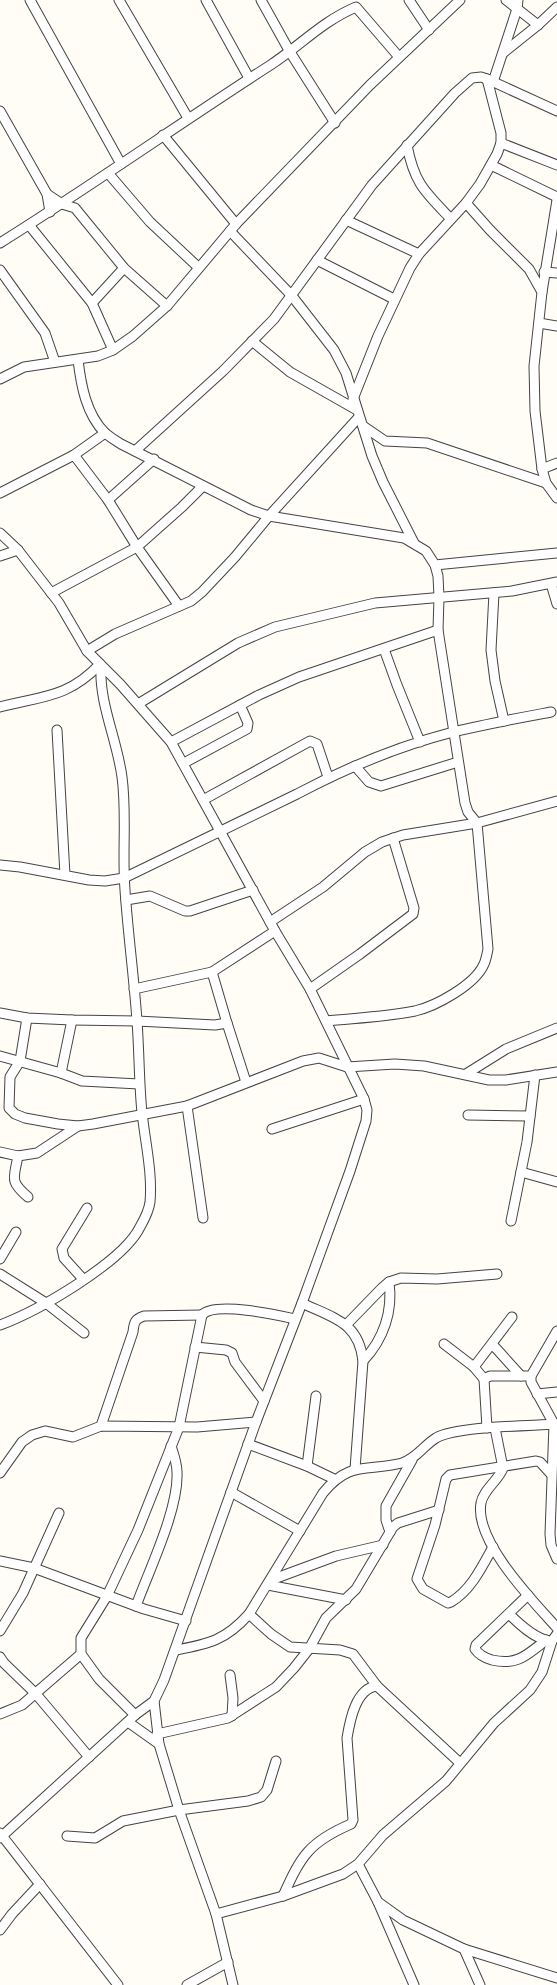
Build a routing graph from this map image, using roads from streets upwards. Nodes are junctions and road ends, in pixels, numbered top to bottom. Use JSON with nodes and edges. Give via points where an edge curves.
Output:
{"nodes":[{"id":1,"x":30,"y":0,"type":"edge"},
{"id":2,"x":119,"y":0,"type":"edge"},
{"id":3,"x":206,"y":0,"type":"edge"},
{"id":4,"x":261,"y":0,"type":"edge"},
{"id":5,"x":409,"y":0,"type":"edge"},
{"id":6,"x":460,"y":0,"type":"edge"},
{"id":7,"x":506,"y":0,"type":"edge"},
{"id":8,"x":354,"y":3,"type":"edge"},
{"id":9,"x":518,"y":5,"type":"edge"},
{"id":10,"x":557,"y":7,"type":"edge"},
{"id":11,"x":538,"y":25,"type":"junction"},
{"id":12,"x":429,"y":30,"type":"junction"},
{"id":13,"x":290,"y":52,"type":"junction"},
{"id":14,"x":502,"y":54,"type":"junction"},
{"id":15,"x":399,"y":57,"type":"junction"},
{"id":16,"x":249,"y":78,"type":"junction"},
{"id":17,"x":490,"y":81,"type":"junction"},
{"id":18,"x":0,"y":111,"type":"edge"},
{"id":19,"x":557,"y":111,"type":"edge"},
{"id":20,"x":188,"y":118,"type":"junction"},
{"id":21,"x":335,"y":123,"type":"junction"},
{"id":22,"x":163,"y":135,"type":"junction"},
{"id":23,"x":501,"y":142,"type":"junction"},
{"id":24,"x":407,"y":145,"type":"junction"},
{"id":25,"x":121,"y":164,"type":"junction"},
{"id":26,"x":490,"y":165,"type":"junction"},
{"id":27,"x":557,"y":165,"type":"edge"},
{"id":28,"x":108,"y":173,"type":"junction"},
{"id":29,"x":47,"y":194,"type":"junction"},
{"id":30,"x":76,"y":194,"type":"junction"},
{"id":31,"x":557,"y":198,"type":"edge"},
{"id":32,"x":466,"y":203,"type":"junction"},
{"id":33,"x":62,"y":204,"type":"junction"},
{"id":34,"x":75,"y":208,"type":"junction"},
{"id":35,"x":50,"y":212,"type":"junction"},
{"id":36,"x":451,"y":219,"type":"junction"},
{"id":37,"x":346,"y":220,"type":"junction"},
{"id":38,"x":29,"y":225,"type":"junction"},
{"id":39,"x":233,"y":227,"type":"junction"},
{"id":40,"x":0,"y":243,"type":"edge"},
{"id":41,"x":553,"y":246,"type":"edge"},
{"id":42,"x":419,"y":254,"type":"junction"},
{"id":43,"x":316,"y":260,"type":"junction"},
{"id":44,"x":198,"y":266,"type":"junction"},
{"id":45,"x":124,"y":268,"type":"junction"},
{"id":46,"x":0,"y":270,"type":"edge"},
{"id":47,"x":544,"y":272,"type":"junction"},
{"id":48,"x":557,"y":274,"type":"edge"},
{"id":49,"x":542,"y":292,"type":"junction"},
{"id":50,"x":292,"y":296,"type":"junction"},
{"id":51,"x":394,"y":299,"type":"junction"},
{"id":52,"x":92,"y":303,"type":"junction"},
{"id":53,"x":167,"y":306,"type":"junction"},
{"id":54,"x":539,"y":323,"type":"junction"},
{"id":55,"x":557,"y":326,"type":"edge"},
{"id":56,"x":252,"y":341,"type":"junction"},
{"id":57,"x":113,"y":350,"type":"junction"},
{"id":58,"x":78,"y":360,"type":"junction"},
{"id":59,"x":55,"y":362,"type":"junction"},
{"id":60,"x":0,"y":379,"type":"edge"},
{"id":61,"x":353,"y":399,"type":"junction"},
{"id":62,"x":358,"y":413,"type":"junction"},
{"id":63,"x":362,"y":426,"type":"junction"},
{"id":64,"x":105,"y":433,"type":"junction"},
{"id":65,"x":135,"y":452,"type":"junction"},
{"id":66,"x":74,"y":455,"type":"junction"},
{"id":67,"x":154,"y":459,"type":"junction"},
{"id":68,"x":557,"y":463,"type":"edge"},
{"id":69,"x":542,"y":469,"type":"junction"},
{"id":70,"x":546,"y":483,"type":"junction"},
{"id":71,"x":203,"y":486,"type":"junction"},
{"id":72,"x":0,"y":493,"type":"edge"},
{"id":73,"x":557,"y":498,"type":"edge"},
{"id":74,"x":108,"y":500,"type":"junction"},
{"id":75,"x":269,"y":516,"type":"junction"},
{"id":76,"x":0,"y":533,"type":"edge"},
{"id":77,"x":414,"y":543,"type":"junction"},
{"id":78,"x":137,"y":547,"type":"junction"},
{"id":79,"x":18,"y":550,"type":"junction"},
{"id":80,"x":557,"y":553,"type":"edge"},
{"id":81,"x":0,"y":556,"type":"edge"},
{"id":82,"x":435,"y":565,"type":"junction"},
{"id":83,"x":554,"y":583,"type":"edge"},
{"id":84,"x":51,"y":593,"type":"junction"},
{"id":85,"x":494,"y":593,"type":"junction"},
{"id":86,"x":439,"y":597,"type":"junction"},
{"id":87,"x":557,"y":604,"type":"edge"},
{"id":88,"x":179,"y":606,"type":"junction"},
{"id":89,"x":438,"y":630,"type":"junction"},
{"id":90,"x":384,"y":648,"type":"junction"},
{"id":91,"x":88,"y":651,"type":"junction"},
{"id":92,"x":101,"y":665,"type":"junction"},
{"id":93,"x":85,"y":679,"type":"junction"},
{"id":94,"x":101,"y":687,"type":"junction"},
{"id":95,"x":138,"y":704,"type":"junction"},
{"id":96,"x":240,"y":705,"type":"junction"},
{"id":97,"x":0,"y":707,"type":"edge"},
{"id":98,"x":551,"y":712,"type":"dead end"},
{"id":99,"x":504,"y":721,"type":"junction"},
{"id":100,"x":57,"y":730,"type":"dead end"},
{"id":101,"x":454,"y":732,"type":"junction"},
{"id":102,"x":171,"y":742,"type":"junction"},
{"id":103,"x":420,"y":742,"type":"junction"},
{"id":104,"x":458,"y":762,"type":"junction"},
{"id":105,"x":184,"y":763,"type":"junction"},
{"id":106,"x":354,"y":766,"type":"junction"},
{"id":107,"x":328,"y":777,"type":"junction"},
{"id":108,"x":203,"y":800,"type":"junction"},
{"id":109,"x":557,"y":801,"type":"edge"},
{"id":110,"x":477,"y":823,"type":"junction"},
{"id":111,"x":221,"y":832,"type":"junction"},
{"id":112,"x":394,"y":838,"type":"junction"},
{"id":113,"x":0,"y":865,"type":"edge"},
{"id":114,"x":65,"y":875,"type":"junction"},
{"id":115,"x":124,"y":878,"type":"junction"},
{"id":116,"x":253,"y":890,"type":"junction"},
{"id":117,"x":126,"y":900,"type":"junction"},
{"id":118,"x":270,"y":922,"type":"junction"},
{"id":119,"x":275,"y":932,"type":"junction"},
{"id":120,"x":212,"y":972,"type":"junction"},
{"id":121,"x":134,"y":989,"type":"junction"},
{"id":122,"x":310,"y":989,"type":"junction"},
{"id":123,"x":0,"y":1014,"type":"edge"},
{"id":124,"x":27,"y":1018,"type":"junction"},
{"id":125,"x":72,"y":1020,"type":"junction"},
{"id":126,"x":137,"y":1021,"type":"junction"},
{"id":127,"x":326,"y":1021,"type":"junction"},
{"id":128,"x":227,"y":1023,"type":"junction"},
{"id":129,"x":557,"y":1028,"type":"edge"},
{"id":130,"x":0,"y":1056,"type":"edge"},
{"id":131,"x":20,"y":1061,"type":"junction"},
{"id":132,"x":347,"y":1067,"type":"junction"},
{"id":133,"x":557,"y":1072,"type":"edge"},
{"id":134,"x":61,"y":1073,"type":"junction"},
{"id":135,"x":466,"y":1074,"type":"junction"},
{"id":136,"x":535,"y":1075,"type":"junction"},
{"id":137,"x":246,"y":1082,"type":"junction"},
{"id":138,"x":140,"y":1084,"type":"junction"},
{"id":139,"x":364,"y":1099,"type":"junction"},
{"id":140,"x":187,"y":1106,"type":"junction"},
{"id":141,"x":468,"y":1115,"type":"dead end"},
{"id":142,"x":142,"y":1116,"type":"junction"},
{"id":143,"x":530,"y":1116,"type":"junction"},
{"id":144,"x":78,"y":1126,"type":"junction"},
{"id":145,"x":272,"y":1129,"type":"dead end"},
{"id":146,"x":0,"y":1152,"type":"edge"},
{"id":147,"x":18,"y":1156,"type":"junction"},
{"id":148,"x":521,"y":1172,"type":"junction"},
{"id":149,"x":557,"y":1182,"type":"edge"},
{"id":150,"x":28,"y":1197,"type":"dead end"},
{"id":151,"x":88,"y":1208,"type":"dead end"},
{"id":152,"x":203,"y":1218,"type":"dead end"},
{"id":153,"x":510,"y":1220,"type":"dead end"},
{"id":154,"x":16,"y":1232,"type":"dead end"},
{"id":155,"x":0,"y":1259,"type":"edge"},
{"id":156,"x":0,"y":1274,"type":"edge"},
{"id":157,"x":497,"y":1274,"type":"dead end"},
{"id":158,"x":82,"y":1279,"type":"junction"},
{"id":159,"x":389,"y":1282,"type":"junction"},
{"id":160,"x":46,"y":1303,"type":"junction"},
{"id":161,"x":302,"y":1303,"type":"junction"},
{"id":162,"x":202,"y":1315,"type":"junction"},
{"id":163,"x":512,"y":1317,"type":"dead end"},
{"id":164,"x":295,"y":1319,"type":"junction"},
{"id":165,"x":347,"y":1324,"type":"junction"},
{"id":166,"x":0,"y":1325,"type":"edge"},
{"id":167,"x":557,"y":1331,"type":"edge"},
{"id":168,"x":84,"y":1333,"type":"dead end"},
{"id":169,"x":444,"y":1344,"type":"dead end"},
{"id":170,"x":493,"y":1345,"type":"junction"},
{"id":171,"x":195,"y":1347,"type":"junction"},
{"id":172,"x":363,"y":1360,"type":"junction"},
{"id":173,"x":474,"y":1367,"type":"junction"},
{"id":174,"x":521,"y":1376,"type":"junction"},
{"id":175,"x":531,"y":1376,"type":"junction"},
{"id":176,"x":484,"y":1379,"type":"junction"},
{"id":177,"x":557,"y":1392,"type":"edge"},
{"id":178,"x":537,"y":1394,"type":"junction"},
{"id":179,"x":316,"y":1396,"type":"dead end"},
{"id":180,"x":264,"y":1400,"type":"junction"},
{"id":181,"x":256,"y":1422,"type":"junction"},
{"id":182,"x":555,"y":1424,"type":"edge"},
{"id":183,"x":101,"y":1426,"type":"junction"},
{"id":184,"x":180,"y":1427,"type":"junction"},
{"id":185,"x":491,"y":1428,"type":"junction"},
{"id":186,"x":248,"y":1444,"type":"junction"},
{"id":187,"x":171,"y":1446,"type":"junction"},
{"id":188,"x":412,"y":1460,"type":"junction"},
{"id":189,"x":308,"y":1466,"type":"junction"},
{"id":190,"x":355,"y":1468,"type":"junction"},
{"id":191,"x":503,"y":1468,"type":"junction"},
{"id":192,"x":0,"y":1473,"type":"edge"},
{"id":193,"x":551,"y":1474,"type":"junction"},
{"id":194,"x":334,"y":1479,"type":"junction"},
{"id":195,"x":231,"y":1492,"type":"junction"},
{"id":196,"x":439,"y":1510,"type":"junction"},
{"id":197,"x":59,"y":1513,"type":"dead end"},
{"id":198,"x":300,"y":1531,"type":"junction"},
{"id":199,"x":390,"y":1532,"type":"junction"},
{"id":200,"x":383,"y":1545,"type":"junction"},
{"id":201,"x":493,"y":1548,"type":"junction"},
{"id":202,"x":557,"y":1559,"type":"edge"},
{"id":203,"x":0,"y":1561,"type":"edge"},
{"id":204,"x":34,"y":1568,"type":"junction"},
{"id":205,"x":269,"y":1582,"type":"junction"},
{"id":206,"x":528,"y":1595,"type":"junction"},
{"id":207,"x":107,"y":1596,"type":"junction"},
{"id":208,"x":346,"y":1600,"type":"junction"},
{"id":209,"x":136,"y":1606,"type":"junction"},
{"id":210,"x":249,"y":1614,"type":"junction"},
{"id":211,"x":509,"y":1614,"type":"junction"},
{"id":212,"x":186,"y":1621,"type":"junction"},
{"id":213,"x":557,"y":1628,"type":"edge"},
{"id":214,"x":0,"y":1631,"type":"edge"},
{"id":215,"x":552,"y":1639,"type":"edge"},
{"id":216,"x":176,"y":1650,"type":"junction"},
{"id":217,"x":308,"y":1650,"type":"junction"},
{"id":218,"x":81,"y":1654,"type":"junction"},
{"id":219,"x":1,"y":1662,"type":"edge"},
{"id":220,"x":230,"y":1674,"type":"dead end"},
{"id":221,"x":377,"y":1686,"type":"junction"},
{"id":222,"x":36,"y":1694,"type":"junction"},
{"id":223,"x":154,"y":1701,"type":"junction"},
{"id":224,"x":0,"y":1714,"type":"edge"},
{"id":225,"x":135,"y":1715,"type":"junction"},
{"id":226,"x":232,"y":1716,"type":"junction"},
{"id":227,"x":128,"y":1722,"type":"junction"},
{"id":228,"x":157,"y":1734,"type":"junction"},
{"id":229,"x":159,"y":1744,"type":"junction"},
{"id":230,"x":89,"y":1757,"type":"junction"},
{"id":231,"x":276,"y":1761,"type":"dead end"},
{"id":232,"x":460,"y":1763,"type":"junction"},
{"id":233,"x":179,"y":1810,"type":"junction"},
{"id":234,"x":1,"y":1836,"type":"edge"},
{"id":235,"x":67,"y":1836,"type":"dead end"},
{"id":236,"x":358,"y":1864,"type":"junction"},
{"id":237,"x":40,"y":1884,"type":"junction"},
{"id":238,"x":283,"y":1896,"type":"junction"},
{"id":239,"x":378,"y":1902,"type":"junction"},
{"id":240,"x":216,"y":1914,"type":"junction"},
{"id":241,"x":0,"y":1930,"type":"edge"},
{"id":242,"x":464,"y":1949,"type":"junction"},
{"id":243,"x":228,"y":1962,"type":"junction"},
{"id":244,"x":557,"y":1978,"type":"edge"},
{"id":245,"x":118,"y":1985,"type":"edge"},
{"id":246,"x":188,"y":1985,"type":"edge"},
{"id":247,"x":233,"y":1985,"type":"edge"},
{"id":248,"x":414,"y":1985,"type":"edge"},
{"id":249,"x":480,"y":1985,"type":"edge"}],
"edges":[{"from":1,"to":25,"type":"street"},
{"from":2,"to":20,"type":"street"},
{"from":3,"to":16,"type":"street"},
{"from":4,"to":13,"type":"street"},
{"from":5,"to":12,"type":"street"},
{"from":6,"to":12,"type":"street"},
{"from":7,"to":9,"type":"street"},
{"from":8,"to":13,"type":"street"},
{"from":8,"to":15,"type":"street"},
{"from":9,"to":11,"type":"street"},
{"from":9,"to":14,"type":"street"},
{"from":10,"to":11,"type":"street"},
{"from":11,"to":14,"type":"street"},
{"from":12,"to":15,"type":"street"},
{"from":13,"to":16,"type":"street"},
{"from":13,"to":21,"type":"street"},
{"from":14,"to":17,"type":"street"},
{"from":15,"to":21,"type":"street"},
{"from":16,"to":20,"type":"street"},
{"from":17,"to":19,"type":"street"},
{"from":17,"to":23,"type":"street"},
{"from":17,"to":24,"type":"street","via":[[472,78]]},
{"from":18,"to":29,"type":"street"},
{"from":20,"to":22,"type":"street"},
{"from":21,"to":39,"type":"street"},
{"from":22,"to":25,"type":"street"},
{"from":22,"to":39,"type":"street"},
{"from":23,"to":26,"type":"street"},
{"from":23,"to":27,"type":"street"},
{"from":24,"to":36,"type":"street","via":[[411,167],[422,188]]},
{"from":24,"to":37,"type":"street"},
{"from":25,"to":28,"type":"street"},
{"from":26,"to":31,"type":"street"},
{"from":26,"to":32,"type":"street"},
{"from":28,"to":30,"type":"street"},
{"from":28,"to":44,"type":"street","via":[[150,222]]},
{"from":29,"to":33,"type":"street"},
{"from":29,"to":35,"type":"street"},
{"from":30,"to":33,"type":"street"},
{"from":30,"to":34,"type":"street"},
{"from":31,"to":41,"type":"street"},
{"from":32,"to":36,"type":"street"},
{"from":32,"to":49,"type":"street","via":[[529,269]]},
{"from":33,"to":34,"type":"street"},
{"from":33,"to":35,"type":"street"},
{"from":34,"to":45,"type":"street"},
{"from":35,"to":38,"type":"street"},
{"from":36,"to":42,"type":"street"},
{"from":37,"to":42,"type":"street"},
{"from":37,"to":43,"type":"street"},
{"from":38,"to":40,"type":"street"},
{"from":38,"to":52,"type":"street"},
{"from":39,"to":44,"type":"street"},
{"from":39,"to":50,"type":"street"},
{"from":41,"to":47,"type":"street"},
{"from":42,"to":51,"type":"street"},
{"from":43,"to":50,"type":"street"},
{"from":43,"to":51,"type":"street"},
{"from":44,"to":53,"type":"street"},
{"from":45,"to":52,"type":"street"},
{"from":45,"to":53,"type":"street"},
{"from":46,"to":59,"type":"street","via":[[45,333]]},
{"from":47,"to":48,"type":"street"},
{"from":47,"to":49,"type":"street"},
{"from":49,"to":54,"type":"street"},
{"from":50,"to":56,"type":"street"},
{"from":50,"to":61,"type":"street","via":[[334,350],[346,373]]},
{"from":51,"to":61,"type":"street"},
{"from":52,"to":57,"type":"street"},
{"from":53,"to":57,"type":"street"},
{"from":54,"to":55,"type":"street"},
{"from":54,"to":69,"type":"street","via":[[534,402]]},
{"from":56,"to":62,"type":"street","via":[[290,372]]},
{"from":56,"to":65,"type":"street"},
{"from":57,"to":58,"type":"street"},
{"from":58,"to":59,"type":"street"},
{"from":58,"to":64,"type":"street","via":[[84,396]]},
{"from":59,"to":60,"type":"street","via":[[24,367]]},
{"from":61,"to":62,"type":"street"},
{"from":62,"to":63,"type":"street"},
{"from":62,"to":75,"type":"street"},
{"from":63,"to":70,"type":"street","via":[[385,441],[427,443]]},
{"from":63,"to":77,"type":"street","via":[[382,482]]},
{"from":64,"to":65,"type":"street"},
{"from":64,"to":66,"type":"street"},
{"from":65,"to":67,"type":"street"},
{"from":66,"to":72,"type":"street"},
{"from":66,"to":74,"type":"street"},
{"from":67,"to":71,"type":"street"},
{"from":67,"to":74,"type":"street"},
{"from":68,"to":69,"type":"street"},
{"from":69,"to":70,"type":"street"},
{"from":70,"to":73,"type":"street"},
{"from":71,"to":75,"type":"street"},
{"from":71,"to":78,"type":"street"},
{"from":74,"to":78,"type":"street"},
{"from":75,"to":77,"type":"street","via":[[404,538]]},
{"from":75,"to":88,"type":"street","via":[[202,592]]},
{"from":76,"to":79,"type":"street"},
{"from":77,"to":82,"type":"street","via":[[426,551]]},
{"from":78,"to":84,"type":"street"},
{"from":78,"to":88,"type":"street"},
{"from":79,"to":81,"type":"street"},
{"from":79,"to":84,"type":"street"},
{"from":80,"to":82,"type":"street"},
{"from":82,"to":86,"type":"street"},
{"from":83,"to":85,"type":"street"},
{"from":83,"to":87,"type":"street"},
{"from":84,"to":91,"type":"street"},
{"from":85,"to":86,"type":"street"},
{"from":85,"to":99,"type":"street","via":[[491,650]]},
{"from":86,"to":89,"type":"street"},
{"from":86,"to":95,"type":"street","via":[[375,603],[275,627],[238,643]]},
{"from":88,"to":91,"type":"street","via":[[115,634]]},
{"from":89,"to":90,"type":"street"},
{"from":89,"to":101,"type":"street"},
{"from":90,"to":96,"type":"street","via":[[299,677]]},
{"from":90,"to":103,"type":"street"},
{"from":91,"to":92,"type":"street"},
{"from":92,"to":93,"type":"street"},
{"from":92,"to":94,"type":"street"},
{"from":92,"to":95,"type":"street"},
{"from":93,"to":94,"type":"street"},
{"from":93,"to":97,"type":"street","via":[[40,699]]},
{"from":94,"to":115,"type":"street","via":[[122,774]]},
{"from":95,"to":102,"type":"street"},
{"from":96,"to":102,"type":"street"},
{"from":96,"to":105,"type":"street","via":[[248,723],[247,729]]},
{"from":98,"to":99,"type":"street"},
{"from":99,"to":101,"type":"street"},
{"from":100,"to":114,"type":"street"},
{"from":101,"to":103,"type":"street"},
{"from":101,"to":104,"type":"street"},
{"from":102,"to":105,"type":"street"},
{"from":103,"to":106,"type":"street"},
{"from":104,"to":106,"type":"street","via":[[381,786],[369,782]]},
{"from":104,"to":110,"type":"street","via":[[468,812]]},
{"from":105,"to":108,"type":"street"},
{"from":106,"to":107,"type":"street"},
{"from":107,"to":108,"type":"street","via":[[317,744],[310,741]]},
{"from":107,"to":111,"type":"street"},
{"from":108,"to":111,"type":"street"},
{"from":109,"to":110,"type":"street"},
{"from":110,"to":112,"type":"street"},
{"from":110,"to":127,"type":"street","via":[[488,949],[484,965],[463,989],[416,1011]]},
{"from":111,"to":115,"type":"street"},
{"from":111,"to":116,"type":"street"},
{"from":112,"to":118,"type":"street","via":[[365,852]]},
{"from":112,"to":122,"type":"street","via":[[413,914]]},
{"from":113,"to":114,"type":"street"},
{"from":114,"to":115,"type":"street","via":[[105,881]]},
{"from":115,"to":117,"type":"street"},
{"from":116,"to":117,"type":"street","via":[[190,911],[150,896]]},
{"from":116,"to":118,"type":"street"},
{"from":117,"to":121,"type":"street"},
{"from":118,"to":119,"type":"street"},
{"from":119,"to":120,"type":"street"},
{"from":119,"to":122,"type":"street"},
{"from":120,"to":121,"type":"street"},
{"from":120,"to":128,"type":"street"},
{"from":121,"to":126,"type":"street"},
{"from":122,"to":127,"type":"street"},
{"from":123,"to":124,"type":"street"},
{"from":124,"to":125,"type":"street"},
{"from":124,"to":131,"type":"street"},
{"from":125,"to":126,"type":"street"},
{"from":125,"to":134,"type":"street"},
{"from":126,"to":128,"type":"street"},
{"from":126,"to":138,"type":"street"},
{"from":127,"to":132,"type":"street"},
{"from":128,"to":137,"type":"street"},
{"from":129,"to":135,"type":"street","via":[[506,1049]]},
{"from":130,"to":131,"type":"street"},
{"from":131,"to":134,"type":"street"},
{"from":131,"to":144,"type":"street","via":[[10,1077],[9,1108],[12,1112],[25,1118]]},
{"from":132,"to":135,"type":"street","via":[[395,1064]]},
{"from":132,"to":137,"type":"street","via":[[319,1058]]},
{"from":132,"to":139,"type":"street"},
{"from":133,"to":136,"type":"street"},
{"from":134,"to":138,"type":"street","via":[[82,1081]]},
{"from":135,"to":136,"type":"street","via":[[489,1080]]},
{"from":136,"to":143,"type":"street"},
{"from":137,"to":140,"type":"street"},
{"from":138,"to":142,"type":"street"},
{"from":139,"to":145,"type":"street"},
{"from":139,"to":161,"type":"street","via":[[366,1121]]},
{"from":140,"to":142,"type":"street"},
{"from":140,"to":152,"type":"street"},
{"from":141,"to":143,"type":"street"},
{"from":142,"to":144,"type":"street"},
{"from":142,"to":158,"type":"street","via":[[150,1204],[130,1243],[108,1263]]},
{"from":143,"to":148,"type":"street"},
{"from":144,"to":147,"type":"street","via":[[37,1153]]},
{"from":146,"to":147,"type":"street"},
{"from":147,"to":150,"type":"street","via":[[14,1183]]},
{"from":148,"to":149,"type":"street"},
{"from":148,"to":153,"type":"street"},
{"from":151,"to":158,"type":"street","via":[[62,1249],[64,1258]]},
{"from":154,"to":155,"type":"street"},
{"from":156,"to":160,"type":"street"},
{"from":157,"to":159,"type":"street","via":[[401,1278]]},
{"from":158,"to":160,"type":"street"},
{"from":159,"to":165,"type":"street"},
{"from":159,"to":172,"type":"street","via":[[391,1302],[387,1320],[373,1350]]},
{"from":160,"to":166,"type":"street"},
{"from":160,"to":168,"type":"street"},
{"from":161,"to":164,"type":"street"},
{"from":161,"to":165,"type":"street"},
{"from":162,"to":164,"type":"street","via":[[208,1310],[254,1311]]},
{"from":162,"to":171,"type":"street"},
{"from":162,"to":183,"type":"street","via":[[144,1316],[134,1322]]},
{"from":163,"to":170,"type":"street"},
{"from":164,"to":180,"type":"street"},
{"from":165,"to":172,"type":"street","via":[[362,1347]]},
{"from":167,"to":175,"type":"street"},
{"from":169,"to":173,"type":"street"},
{"from":170,"to":173,"type":"street"},
{"from":170,"to":174,"type":"street"},
{"from":171,"to":180,"type":"street","via":[[226,1350],[232,1354]]},
{"from":171,"to":184,"type":"street"},
{"from":172,"to":190,"type":"street"},
{"from":173,"to":176,"type":"street"},
{"from":174,"to":175,"type":"street"},
{"from":174,"to":176,"type":"street","via":[[490,1376]]},
{"from":175,"to":178,"type":"street"},
{"from":176,"to":185,"type":"street"},
{"from":177,"to":178,"type":"street"},
{"from":178,"to":182,"type":"street"},
{"from":179,"to":189,"type":"street"},
{"from":180,"to":181,"type":"street"},
{"from":181,"to":184,"type":"street"},
{"from":181,"to":186,"type":"street"},
{"from":182,"to":185,"type":"street"},
{"from":182,"to":193,"type":"street"},
{"from":183,"to":184,"type":"street"},
{"from":183,"to":192,"type":"street","via":[[73,1437],[45,1431],[32,1435],[22,1442]]},
{"from":184,"to":187,"type":"street"},
{"from":185,"to":188,"type":"street","via":[[435,1438]]},
{"from":185,"to":191,"type":"street"},
{"from":186,"to":189,"type":"street"},
{"from":186,"to":195,"type":"street"},
{"from":187,"to":207,"type":"street","via":[[138,1530]]},
{"from":187,"to":209,"type":"street","via":[[178,1473],[176,1487],[168,1521]]},
{"from":188,"to":190,"type":"street"},
{"from":188,"to":199,"type":"street","via":[[386,1506]]},
{"from":189,"to":194,"type":"street"},
{"from":190,"to":194,"type":"street"},
{"from":191,"to":193,"type":"street","via":[[536,1461]]},
{"from":191,"to":196,"type":"street","via":[[450,1475],[446,1479]]},
{"from":191,"to":201,"type":"street","via":[[481,1501],[481,1521]]},
{"from":193,"to":202,"type":"street","via":[[550,1534]]},
{"from":194,"to":198,"type":"street"},
{"from":195,"to":198,"type":"street"},
{"from":195,"to":212,"type":"street"},
{"from":196,"to":199,"type":"street","via":[[398,1523]]},
{"from":196,"to":201,"type":"street","via":[[417,1579],[423,1588],[448,1603],[454,1601],[483,1567]]},
{"from":197,"to":204,"type":"street"},
{"from":198,"to":205,"type":"street"},
{"from":199,"to":200,"type":"street"},
{"from":200,"to":205,"type":"street","via":[[336,1556]]},
{"from":200,"to":208,"type":"street"},
{"from":201,"to":206,"type":"street"},
{"from":203,"to":204,"type":"street"},
{"from":204,"to":207,"type":"street"},
{"from":204,"to":214,"type":"street"},
{"from":205,"to":208,"type":"street"},
{"from":205,"to":210,"type":"street"},
{"from":206,"to":211,"type":"street"},
{"from":206,"to":213,"type":"street"},
{"from":207,"to":209,"type":"street"},
{"from":207,"to":218,"type":"street","via":[[81,1638]]},
{"from":208,"to":217,"type":"street","via":[[326,1618]]},
{"from":209,"to":212,"type":"street"},
{"from":210,"to":216,"type":"street","via":[[220,1639]]},
{"from":210,"to":217,"type":"street","via":[[290,1647]]},
{"from":211,"to":215,"type":"street","via":[[520,1625]]},
{"from":211,"to":215,"type":"street","via":[[476,1645],[477,1653],[504,1663],[514,1662]]},
{"from":212,"to":216,"type":"street"},
{"from":215,"to":232,"type":"street","via":[[542,1672],[535,1683],[494,1723]]},
{"from":216,"to":223,"type":"street"},
{"from":217,"to":221,"type":"street","via":[[340,1650],[353,1654]]},
{"from":217,"to":226,"type":"street","via":[[276,1687]]},
{"from":218,"to":222,"type":"street"},
{"from":218,"to":225,"type":"street","via":[[99,1679]]},
{"from":219,"to":222,"type":"street"},
{"from":220,"to":226,"type":"street"},
{"from":221,"to":232,"type":"street"},
{"from":221,"to":238,"type":"street","via":[[362,1694],[349,1725],[347,1738],[354,1820],[320,1840],[307,1852],[297,1864]]},
{"from":222,"to":224,"type":"street","via":[[22,1705]]},
{"from":222,"to":230,"type":"street"},
{"from":223,"to":225,"type":"street"},
{"from":223,"to":228,"type":"street"},
{"from":225,"to":227,"type":"street"},
{"from":226,"to":228,"type":"street"},
{"from":227,"to":229,"type":"street"},
{"from":227,"to":230,"type":"street"},
{"from":228,"to":229,"type":"street"},
{"from":229,"to":233,"type":"street"},
{"from":230,"to":234,"type":"street"},
{"from":231,"to":233,"type":"street","via":[[267,1790],[261,1797]]},
{"from":232,"to":236,"type":"street","via":[[446,1781],[383,1835]]},
{"from":233,"to":235,"type":"street","via":[[123,1821],[95,1838]]},
{"from":233,"to":240,"type":"street"},
{"from":234,"to":237,"type":"street"},
{"from":236,"to":238,"type":"street","via":[[343,1874]]},
{"from":236,"to":239,"type":"street"},
{"from":237,"to":241,"type":"street"},
{"from":237,"to":245,"type":"street"},
{"from":238,"to":240,"type":"street"},
{"from":239,"to":242,"type":"street","via":[[403,1920]]},
{"from":239,"to":248,"type":"street"},
{"from":240,"to":243,"type":"street"},
{"from":242,"to":244,"type":"street"},
{"from":242,"to":249,"type":"street"},
{"from":243,"to":246,"type":"street"},
{"from":243,"to":247,"type":"street"}]}
